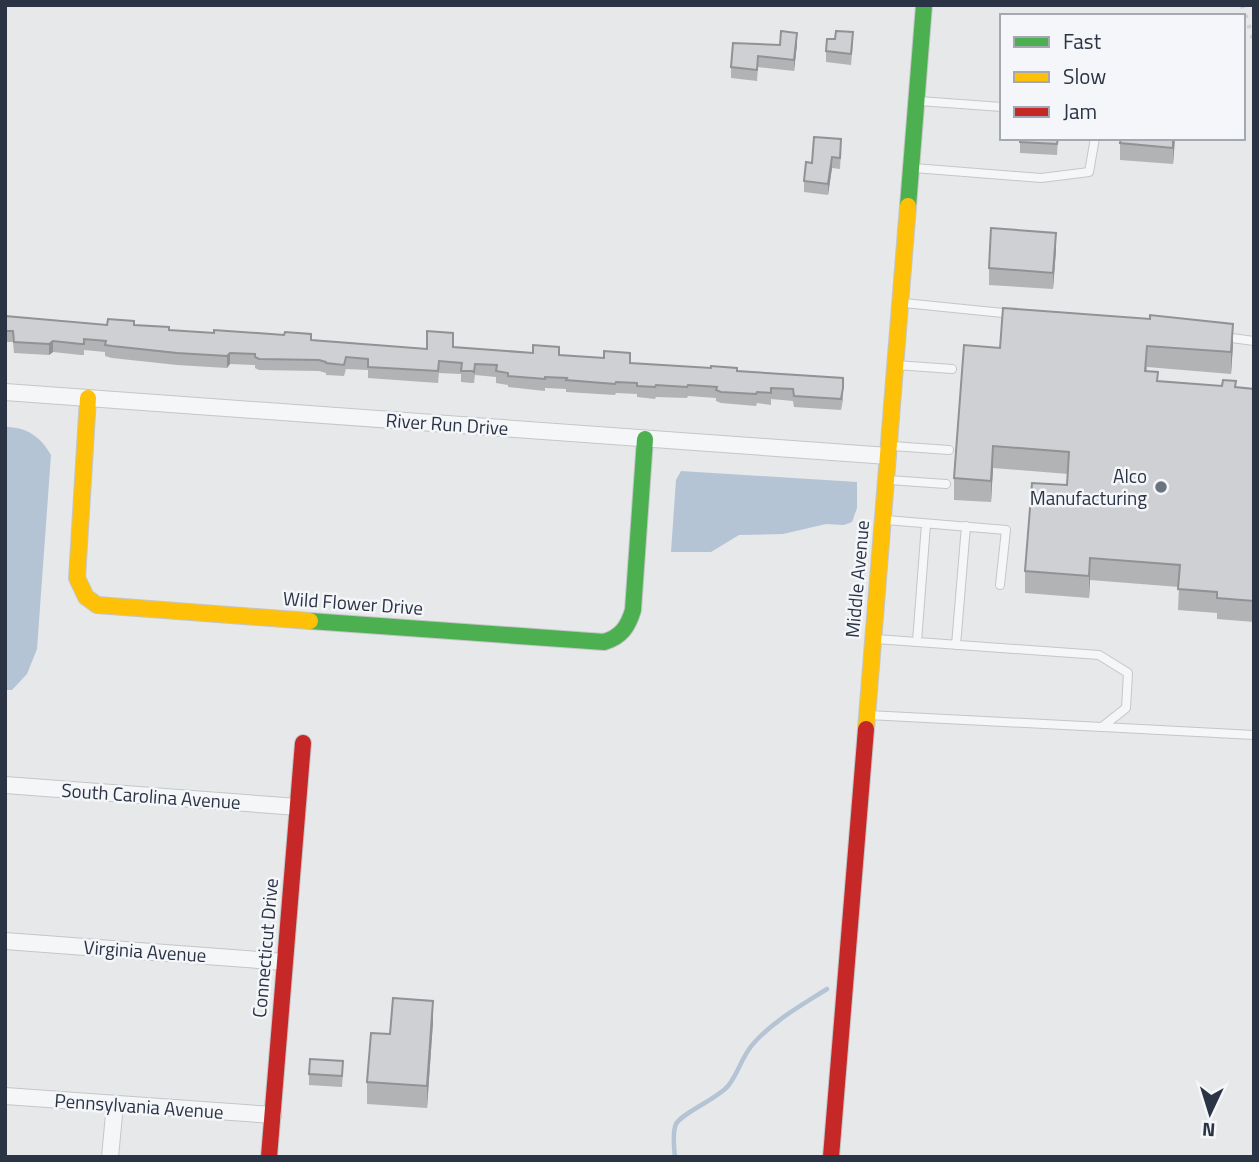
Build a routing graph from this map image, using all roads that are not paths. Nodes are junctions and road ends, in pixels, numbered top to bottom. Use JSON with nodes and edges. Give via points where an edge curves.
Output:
{"nodes":[{"id":1,"x":924,"y":5,"type":"edge"},
{"id":2,"x":916,"y":100,"type":"junction"},
{"id":3,"x":1000,"y":107,"type":"edge"},
{"id":4,"x":1095,"y":140,"type":"edge"},
{"id":5,"x":911,"y":168,"type":"junction"},
{"id":6,"x":901,"y":303,"type":"junction"},
{"id":7,"x":1019,"y":314,"type":"edge"},
{"id":8,"x":1214,"y":336,"type":"edge"},
{"id":9,"x":1254,"y":341,"type":"edge"},
{"id":10,"x":896,"y":365,"type":"junction"},
{"id":11,"x":952,"y":369,"type":"dead end"},
{"id":12,"x":5,"y":392,"type":"edge"},
{"id":13,"x":88,"y":398,"type":"junction"},
{"id":14,"x":645,"y":439,"type":"junction"},
{"id":15,"x":949,"y":450,"type":"dead end"},
{"id":16,"x":889,"y":451,"type":"junction"},
{"id":17,"x":886,"y":480,"type":"junction"},
{"id":18,"x":946,"y":484,"type":"dead end"},
{"id":19,"x":883,"y":520,"type":"junction"},
{"id":20,"x":926,"y":524,"type":"junction"},
{"id":21,"x":966,"y":526,"type":"junction"},
{"id":22,"x":1000,"y":585,"type":"dead end"},
{"id":23,"x":874,"y":639,"type":"junction"},
{"id":24,"x":917,"y":642,"type":"junction"},
{"id":25,"x":956,"y":645,"type":"junction"},
{"id":26,"x":867,"y":715,"type":"junction"},
{"id":27,"x":1102,"y":727,"type":"junction"},
{"id":28,"x":1254,"y":735,"type":"edge"},
{"id":29,"x":303,"y":743,"type":"dead end"},
{"id":30,"x":5,"y":785,"type":"edge"},
{"id":31,"x":298,"y":807,"type":"junction"},
{"id":32,"x":5,"y":941,"type":"edge"},
{"id":33,"x":285,"y":962,"type":"junction"},
{"id":34,"x":5,"y":1096,"type":"edge"},
{"id":35,"x":115,"y":1104,"type":"junction"},
{"id":36,"x":273,"y":1115,"type":"junction"},
{"id":37,"x":110,"y":1157,"type":"edge"},
{"id":38,"x":269,"y":1157,"type":"edge"},
{"id":39,"x":831,"y":1157,"type":"edge"}],
"edges":[{"from":1,"to":2,"type":"street","name":"Middle Avenue"},
{"from":2,"to":3,"type":"lane"},
{"from":2,"to":5,"type":"street","name":"Middle Avenue"},
{"from":4,"to":5,"type":"lane","via":[[1089,172],[1041,178]]},
{"from":5,"to":6,"type":"street","name":"Middle Avenue"},
{"from":6,"to":7,"type":"lane"},
{"from":6,"to":10,"type":"street","name":"Middle Avenue"},
{"from":8,"to":9,"type":"lane"},
{"from":10,"to":11,"type":"lane"},
{"from":10,"to":16,"type":"street","name":"Middle Avenue"},
{"from":12,"to":13,"type":"street","name":"River Run Drive"},
{"from":13,"to":14,"type":"street","name":"River Run Drive"},
{"from":13,"to":14,"type":"street","name":"Wild Flower Drive","via":[[77,578],[86,597],[97,605],[611,640],[622,634],[631,620]]},
{"from":14,"to":16,"type":"street","name":"River Run Drive"},
{"from":15,"to":16,"type":"lane"},
{"from":16,"to":17,"type":"street","name":"Middle Avenue"},
{"from":17,"to":18,"type":"lane"},
{"from":17,"to":19,"type":"street","name":"Middle Avenue"},
{"from":19,"to":20,"type":"lane"},
{"from":19,"to":23,"type":"street","name":"Middle Avenue"},
{"from":20,"to":21,"type":"lane"},
{"from":20,"to":24,"type":"lane"},
{"from":21,"to":22,"type":"lane","via":[[1006,530]]},
{"from":21,"to":25,"type":"lane"},
{"from":23,"to":24,"type":"lane"},
{"from":23,"to":26,"type":"street","name":"Middle Avenue"},
{"from":24,"to":25,"type":"lane"},
{"from":25,"to":27,"type":"lane","via":[[1099,655],[1128,673],[1126,708]]},
{"from":26,"to":27,"type":"lane"},
{"from":26,"to":39,"type":"street","name":"Middle Avenue"},
{"from":27,"to":28,"type":"lane"},
{"from":29,"to":31,"type":"street","name":"Connecticut Drive"},
{"from":30,"to":31,"type":"street","name":"South Carolina Avenue"},
{"from":31,"to":33,"type":"street","name":"Connecticut Drive"},
{"from":32,"to":33,"type":"street","name":"Virginia Avenue"},
{"from":33,"to":36,"type":"street","name":"Connecticut Drive"},
{"from":34,"to":35,"type":"street","name":"Pennsylvania Avenue"},
{"from":35,"to":36,"type":"street","name":"Pennsylvania Avenue"},
{"from":35,"to":37,"type":"street"},
{"from":36,"to":38,"type":"street","name":"Connecticut Drive"}]}
